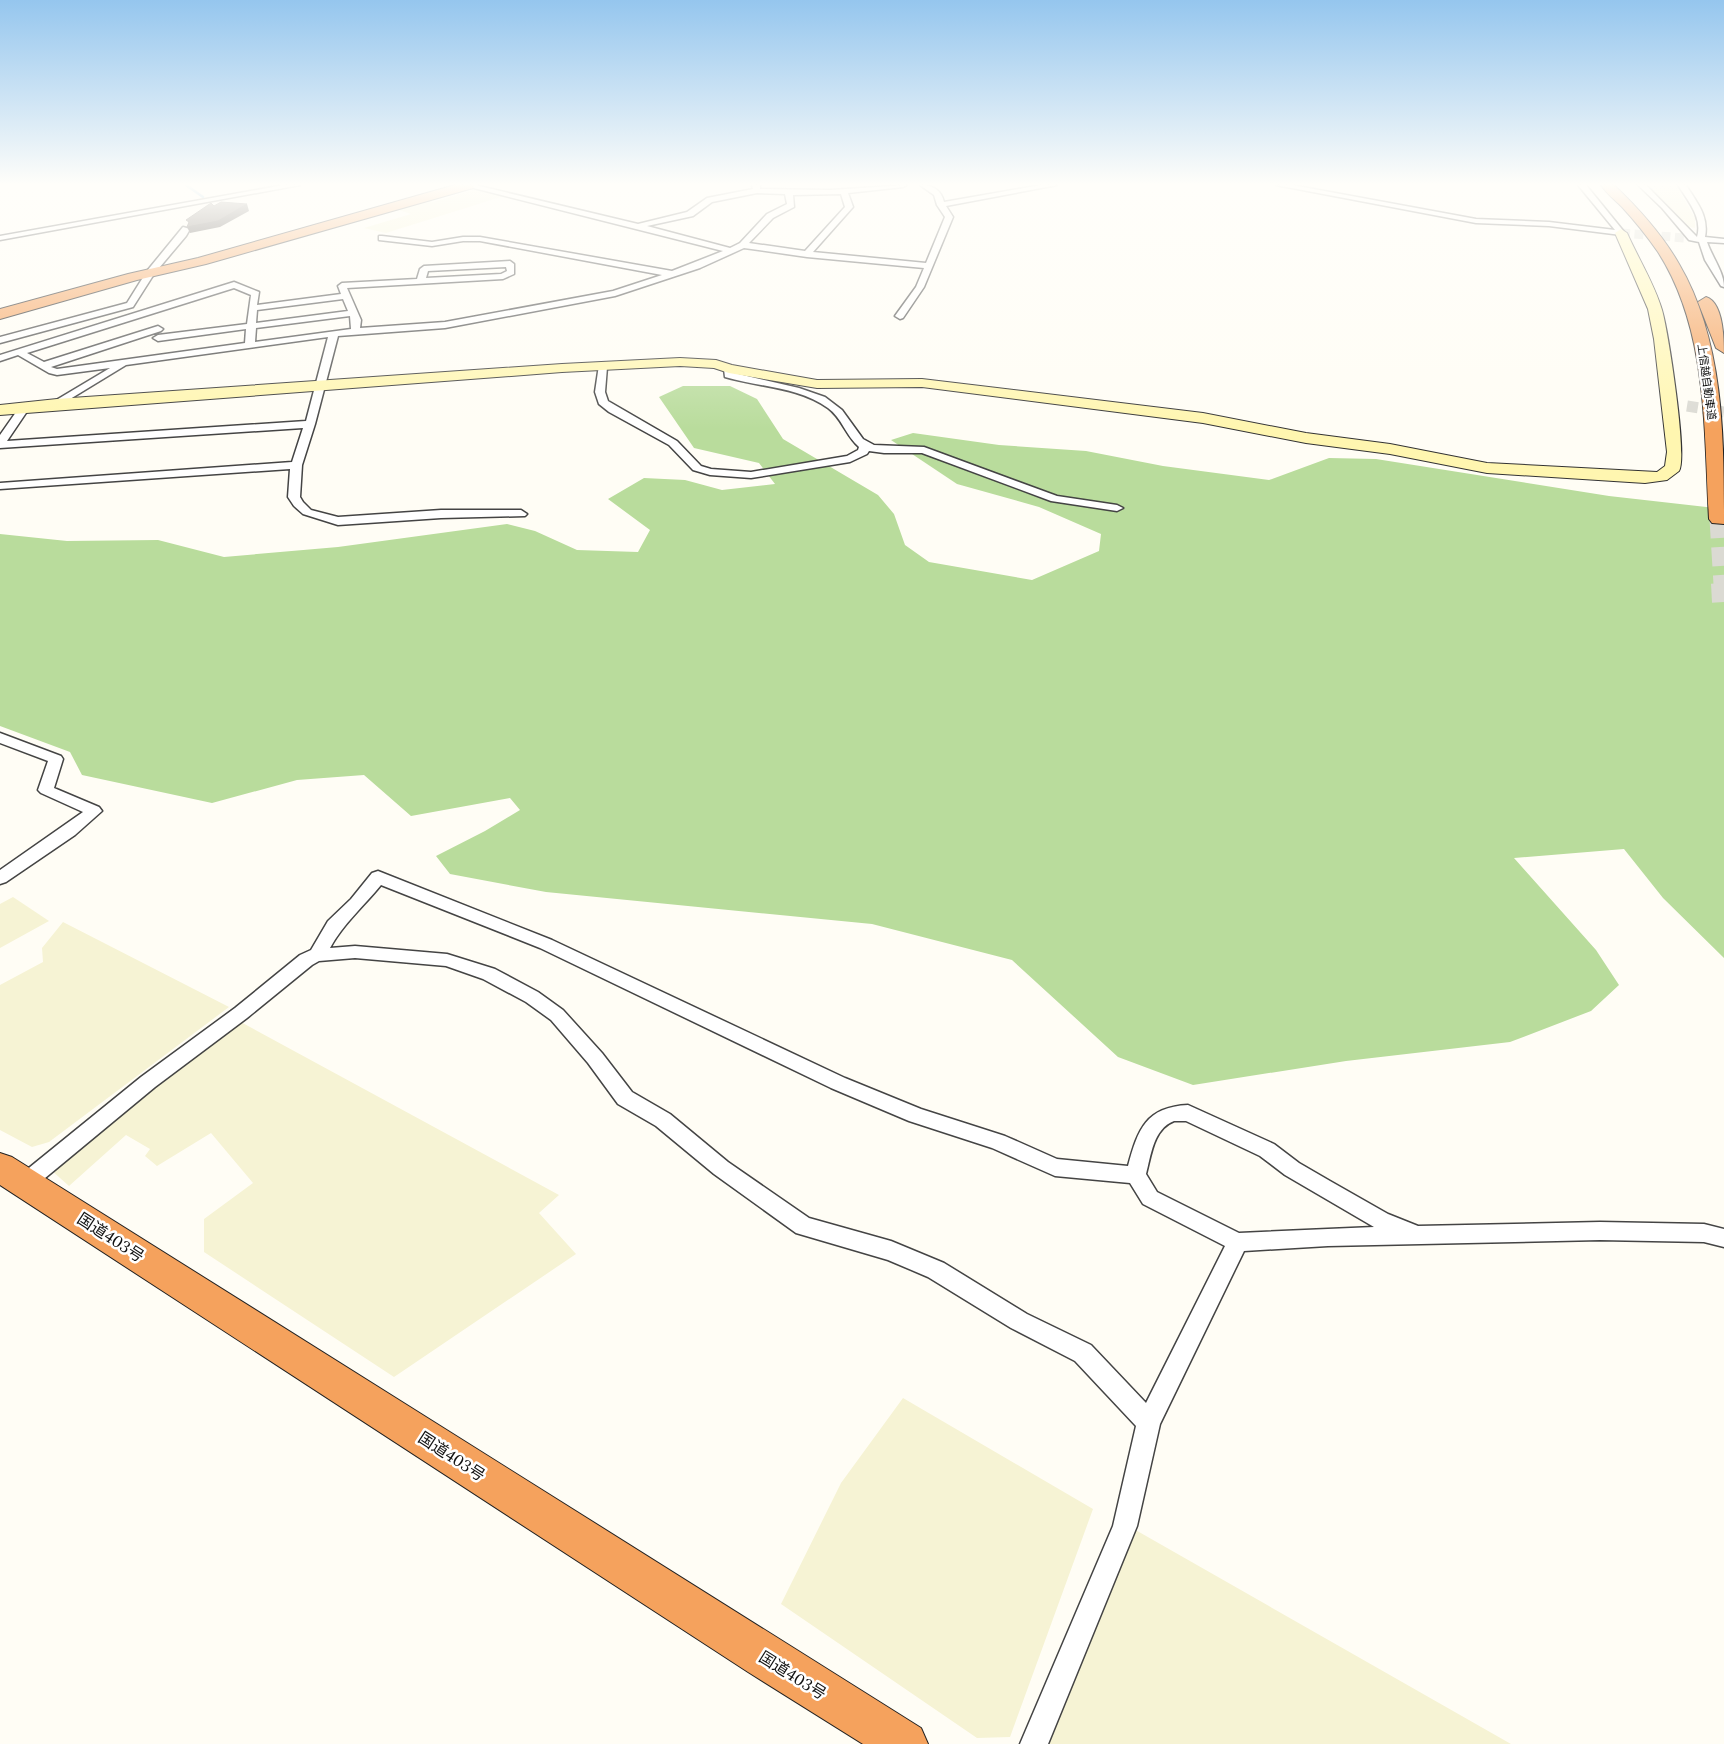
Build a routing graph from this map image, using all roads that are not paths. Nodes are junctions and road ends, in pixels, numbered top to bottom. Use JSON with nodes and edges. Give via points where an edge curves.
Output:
{"nodes":[{"id":1,"x":156,"y":266,"type":"edge"},
{"id":2,"x":176,"y":266,"type":"edge"},
{"id":3,"x":469,"y":266,"type":"edge"},
{"id":4,"x":510,"y":266,"type":"edge"},
{"id":5,"x":633,"y":266,"type":"edge"},
{"id":6,"x":692,"y":266,"type":"edge"},
{"id":7,"x":930,"y":266,"type":"edge"},
{"id":8,"x":1636,"y":266,"type":"edge"},
{"id":9,"x":1673,"y":266,"type":"edge"},
{"id":10,"x":1687,"y":266,"type":"edge"},
{"id":11,"x":1713,"y":266,"type":"edge"},
{"id":12,"x":150,"y":273,"type":"junction"},
{"id":13,"x":674,"y":274,"type":"junction"},
{"id":14,"x":421,"y":280,"type":"junction"},
{"id":15,"x":1724,"y":284,"type":"edge"},
{"id":16,"x":342,"y":286,"type":"junction"},
{"id":17,"x":332,"y":287,"type":"dead end"},
{"id":18,"x":346,"y":296,"type":"junction"},
{"id":19,"x":301,"y":302,"type":"junction"},
{"id":20,"x":251,"y":312,"type":"junction"},
{"id":21,"x":353,"y":313,"type":"junction"},
{"id":22,"x":0,"y":314,"type":"edge"},
{"id":23,"x":137,"y":316,"type":"junction"},
{"id":24,"x":900,"y":316,"type":"dead end"},
{"id":25,"x":307,"y":319,"type":"junction"},
{"id":26,"x":203,"y":322,"type":"dead end"},
{"id":27,"x":250,"y":327,"type":"junction"},
{"id":28,"x":159,"y":330,"type":"junction"},
{"id":29,"x":356,"y":331,"type":"junction"},
{"id":30,"x":334,"y":334,"type":"junction"},
{"id":31,"x":0,"y":340,"type":"edge"},
{"id":32,"x":250,"y":346,"type":"junction"},
{"id":33,"x":1724,"y":348,"type":"edge"},
{"id":34,"x":19,"y":352,"type":"junction"},
{"id":35,"x":0,"y":358,"type":"edge"},
{"id":36,"x":152,"y":358,"type":"junction"},
{"id":37,"x":126,"y":363,"type":"junction"},
{"id":38,"x":42,"y":366,"type":"junction"},
{"id":39,"x":602,"y":366,"type":"junction"},
{"id":40,"x":729,"y":369,"type":"junction"},
{"id":41,"x":321,"y":385,"type":"junction"},
{"id":42,"x":1669,"y":403,"type":"junction"},
{"id":43,"x":57,"y":404,"type":"junction"},
{"id":44,"x":1688,"y":406,"type":"tunnel mouth"},
{"id":45,"x":25,"y":407,"type":"junction"},
{"id":46,"x":0,"y":410,"type":"edge"},
{"id":47,"x":310,"y":424,"type":"junction"},
{"id":48,"x":0,"y":444,"type":"edge"},
{"id":49,"x":865,"y":446,"type":"junction"},
{"id":50,"x":296,"y":466,"type":"junction"},
{"id":51,"x":0,"y":486,"type":"edge"},
{"id":52,"x":1117,"y":508,"type":"dead end"},
{"id":53,"x":520,"y":514,"type":"dead end"},
{"id":54,"x":1719,"y":519,"type":"dead end"},
{"id":55,"x":0,"y":738,"type":"edge"},
{"id":56,"x":0,"y":878,"type":"edge"},
{"id":57,"x":317,"y":955,"type":"junction"},
{"id":58,"x":1136,"y":1174,"type":"junction"},
{"id":59,"x":13,"y":1175,"type":"edge"},
{"id":60,"x":1416,"y":1235,"type":"junction"},
{"id":61,"x":1724,"y":1238,"type":"edge"},
{"id":62,"x":1238,"y":1242,"type":"junction"},
{"id":63,"x":1149,"y":1422,"type":"junction"},
{"id":64,"x":905,"y":1744,"type":"edge"},
{"id":65,"x":1034,"y":1744,"type":"edge"}],
"edges":[{"from":1,"to":12,"type":"street"},
{"from":2,"to":12,"type":"highway"},
{"from":3,"to":14,"type":"street","via":[[424,269]]},
{"from":4,"to":14,"type":"street","via":[[511,272],[503,276]]},
{"from":5,"to":13,"type":"street"},
{"from":6,"to":13,"type":"street"},
{"from":7,"to":24,"type":"street"},
{"from":8,"to":42,"type":"street","via":[[1655,309]]},
{"from":9,"to":54,"type":"highway","name":"上信越自動車道","via":[[1694,313],[1704,354],[1711,401]]},
{"from":10,"to":33,"type":"highway","name":"上信越自動車道","via":[[1698,283]]},
{"from":11,"to":15,"type":"street"},
{"from":12,"to":22,"type":"highway"},
{"from":12,"to":31,"type":"street","via":[[130,305]]},
{"from":13,"to":29,"type":"street","via":[[615,294],[568,300],[478,320]]},
{"from":14,"to":16,"type":"street"},
{"from":16,"to":17,"type":"street"},
{"from":16,"to":18,"type":"street"},
{"from":18,"to":19,"type":"street"},
{"from":18,"to":21,"type":"street"},
{"from":19,"to":20,"type":"street"},
{"from":19,"to":25,"type":"street"},
{"from":20,"to":23,"type":"street","via":[[258,297],[234,285]]},
{"from":20,"to":26,"type":"street"},
{"from":20,"to":27,"type":"street"},
{"from":21,"to":25,"type":"street"},
{"from":21,"to":29,"type":"street"},
{"from":23,"to":28,"type":"street"},
{"from":23,"to":34,"type":"street"},
{"from":25,"to":27,"type":"street"},
{"from":27,"to":28,"type":"street"},
{"from":27,"to":32,"type":"street"},
{"from":28,"to":36,"type":"street"},
{"from":28,"to":38,"type":"street"},
{"from":29,"to":30,"type":"street"},
{"from":30,"to":32,"type":"street"},
{"from":30,"to":41,"type":"street"},
{"from":32,"to":36,"type":"street"},
{"from":34,"to":35,"type":"street"},
{"from":34,"to":38,"type":"street"},
{"from":36,"to":37,"type":"street"},
{"from":37,"to":38,"type":"street","via":[[57,372]]},
{"from":37,"to":43,"type":"street"},
{"from":39,"to":40,"type":"street","via":[[680,362],[716,364]]},
{"from":39,"to":41,"type":"street"},
{"from":39,"to":49,"type":"street","via":[[600,392],[603,402],[673,444],[697,468],[710,472],[751,476],[850,459],[863,452]]},
{"from":40,"to":42,"type":"street","via":[[817,384],[922,383],[1001,391],[1203,418],[1487,468],[1614,477],[1661,477],[1674,468]]},
{"from":40,"to":49,"type":"street","via":[[728,375],[803,392],[834,407],[854,437]]},
{"from":41,"to":43,"type":"street"},
{"from":41,"to":47,"type":"street"},
{"from":42,"to":44,"type":"street"},
{"from":43,"to":45,"type":"street"},
{"from":45,"to":46,"type":"street"},
{"from":45,"to":48,"type":"street"},
{"from":47,"to":48,"type":"street"},
{"from":47,"to":50,"type":"street"},
{"from":49,"to":52,"type":"street","via":[[873,449],[913,447],[1055,499]]},
{"from":50,"to":51,"type":"street"},
{"from":50,"to":53,"type":"street","via":[[294,497],[298,504],[307,512],[338,521],[441,514]]},
{"from":55,"to":56,"type":"street","via":[[56,759],[46,790],[94,810]]},
{"from":57,"to":58,"type":"street","via":[[334,924],[378,877],[546,944],[838,1083],[916,1115],[998,1142],[1055,1167]]},
{"from":57,"to":59,"type":"street","via":[[306,960],[249,1008],[148,1082]]},
{"from":57,"to":63,"type":"street","via":[[356,952],[446,960],[489,974],[532,997],[557,1015],[625,1098],[663,1120],[721,1168],[803,1226],[892,1251],[936,1270],[1019,1321],[1083,1353]]},
{"from":58,"to":60,"type":"street","via":[[1154,1123],[1174,1112],[1188,1114],[1267,1150],[1323,1187],[1381,1220]]},
{"from":58,"to":62,"type":"street","via":[[1150,1198]]},
{"from":59,"to":64,"type":"highway","name":"国道403号"},
{"from":60,"to":61,"type":"street","via":[[1600,1231],[1704,1233]]},
{"from":60,"to":62,"type":"street"},
{"from":62,"to":63,"type":"street"},
{"from":63,"to":65,"type":"street","via":[[1125,1526]]}]}
